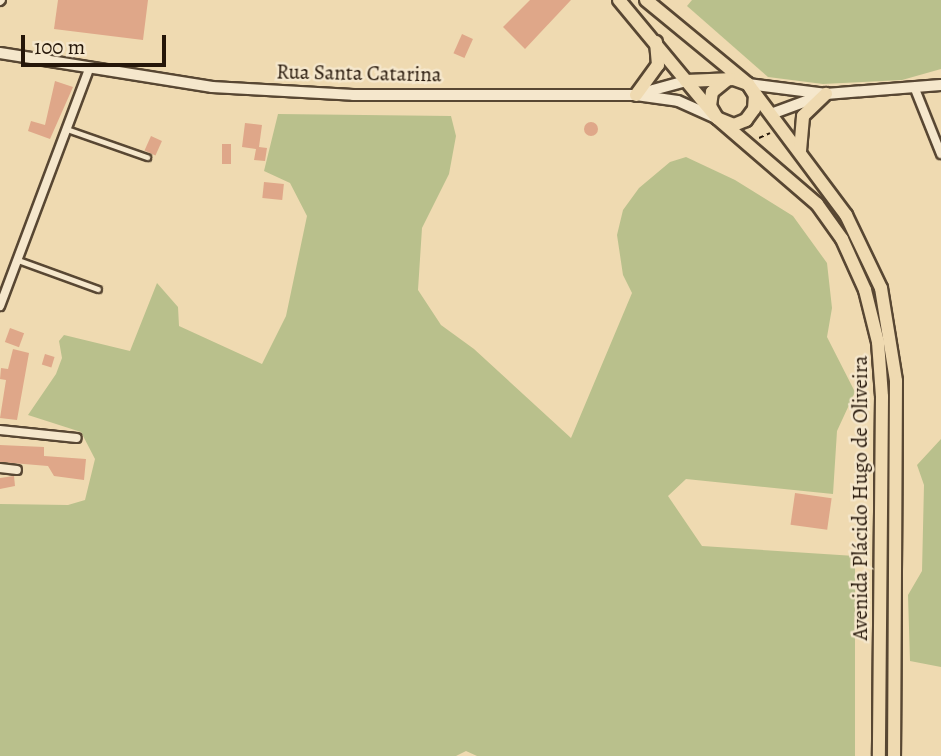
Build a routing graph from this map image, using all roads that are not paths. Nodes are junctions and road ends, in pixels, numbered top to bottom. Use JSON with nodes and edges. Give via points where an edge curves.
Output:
{"nodes":[{"id":1,"x":620,"y":0,"type":"edge"},
{"id":2,"x":646,"y":0,"type":"edge"},
{"id":3,"x":656,"y":42,"type":"junction"},
{"id":4,"x":0,"y":53,"type":"edge"},
{"id":5,"x":89,"y":69,"type":"junction"},
{"id":6,"x":727,"y":79,"type":"junction"},
{"id":7,"x":686,"y":81,"type":"junction"},
{"id":8,"x":748,"y":84,"type":"junction"},
{"id":9,"x":941,"y":85,"type":"edge"},
{"id":10,"x":915,"y":89,"type":"junction"},
{"id":11,"x":825,"y":94,"type":"junction"},
{"id":12,"x":636,"y":95,"type":"junction"},
{"id":13,"x":771,"y":114,"type":"junction"},
{"id":14,"x":717,"y":118,"type":"junction"},
{"id":15,"x":740,"y":123,"type":"junction"},
{"id":16,"x":66,"y":128,"type":"junction"},
{"id":17,"x":800,"y":152,"type":"junction"},
{"id":18,"x":941,"y":154,"type":"edge"},
{"id":19,"x":148,"y":157,"type":"dead end"},
{"id":20,"x":17,"y":260,"type":"junction"},
{"id":21,"x":98,"y":289,"type":"dead end"},
{"id":22,"x":0,"y":306,"type":"edge"},
{"id":23,"x":0,"y":430,"type":"edge"},
{"id":24,"x":77,"y":438,"type":"dead end"},
{"id":25,"x":0,"y":468,"type":"edge"},
{"id":26,"x":17,"y":470,"type":"dead end"},
{"id":27,"x":879,"y":756,"type":"edge"},
{"id":28,"x":894,"y":756,"type":"edge"}],
"edges":[{"from":1,"to":3,"type":"main road","name":"Avenida Plácido Hugo de Oliveira"},
{"from":2,"to":8,"type":"main road","name":"Avenida Plácido Hugo de Oliveira"},
{"from":3,"to":7,"type":"main road","name":"Avenida Plácido Hugo de Oliveira"},
{"from":3,"to":12,"type":"main road","via":[[658,65]]},
{"from":4,"to":5,"type":"street","name":"Rua Santa Catarina"},
{"from":5,"to":12,"type":"street","name":"Rua Santa Catarina","via":[[212,86],[353,95]]},
{"from":5,"to":16,"type":"street"},
{"from":6,"to":7,"type":"main road","name":"Rua Santa Catarina"},
{"from":6,"to":8,"type":"main road"},
{"from":6,"to":14,"type":"main road","via":[[716,86],[710,99]]},
{"from":7,"to":12,"type":"street","name":"Rua Santa Catarina"},
{"from":7,"to":14,"type":"main road","name":"Avenida Plácido Hugo de Oliveira"},
{"from":8,"to":11,"type":"street"},
{"from":8,"to":13,"type":"main road","name":"Avenida Plácido Hugo de Oliveira"},
{"from":8,"to":15,"type":"main road","via":[[755,95],[754,109]]},
{"from":9,"to":10,"type":"street"},
{"from":10,"to":11,"type":"street"},
{"from":10,"to":18,"type":"street"},
{"from":11,"to":13,"type":"street"},
{"from":11,"to":17,"type":"main road","via":[[803,116]]},
{"from":12,"to":14,"type":"street","name":"Rua Santa Catarina","via":[[678,101]]},
{"from":13,"to":15,"type":"main road"},
{"from":13,"to":17,"type":"main road","name":"Avenida Plácido Hugo de Oliveira"},
{"from":14,"to":15,"type":"main road","via":[[728,124]]},
{"from":14,"to":27,"type":"main road","name":"Avenida Plácido Hugo de Oliveira","via":[[831,221],[855,265],[872,311],[882,397]]},
{"from":16,"to":19,"type":"lane"},
{"from":16,"to":20,"type":"street"},
{"from":17,"to":28,"type":"main road","name":"Avenida Plácido Hugo de Oliveira","via":[[857,232],[881,288],[891,331],[896,411]]},
{"from":20,"to":21,"type":"lane"},
{"from":20,"to":22,"type":"street"},
{"from":23,"to":24,"type":"street"},
{"from":25,"to":26,"type":"street"}]}
